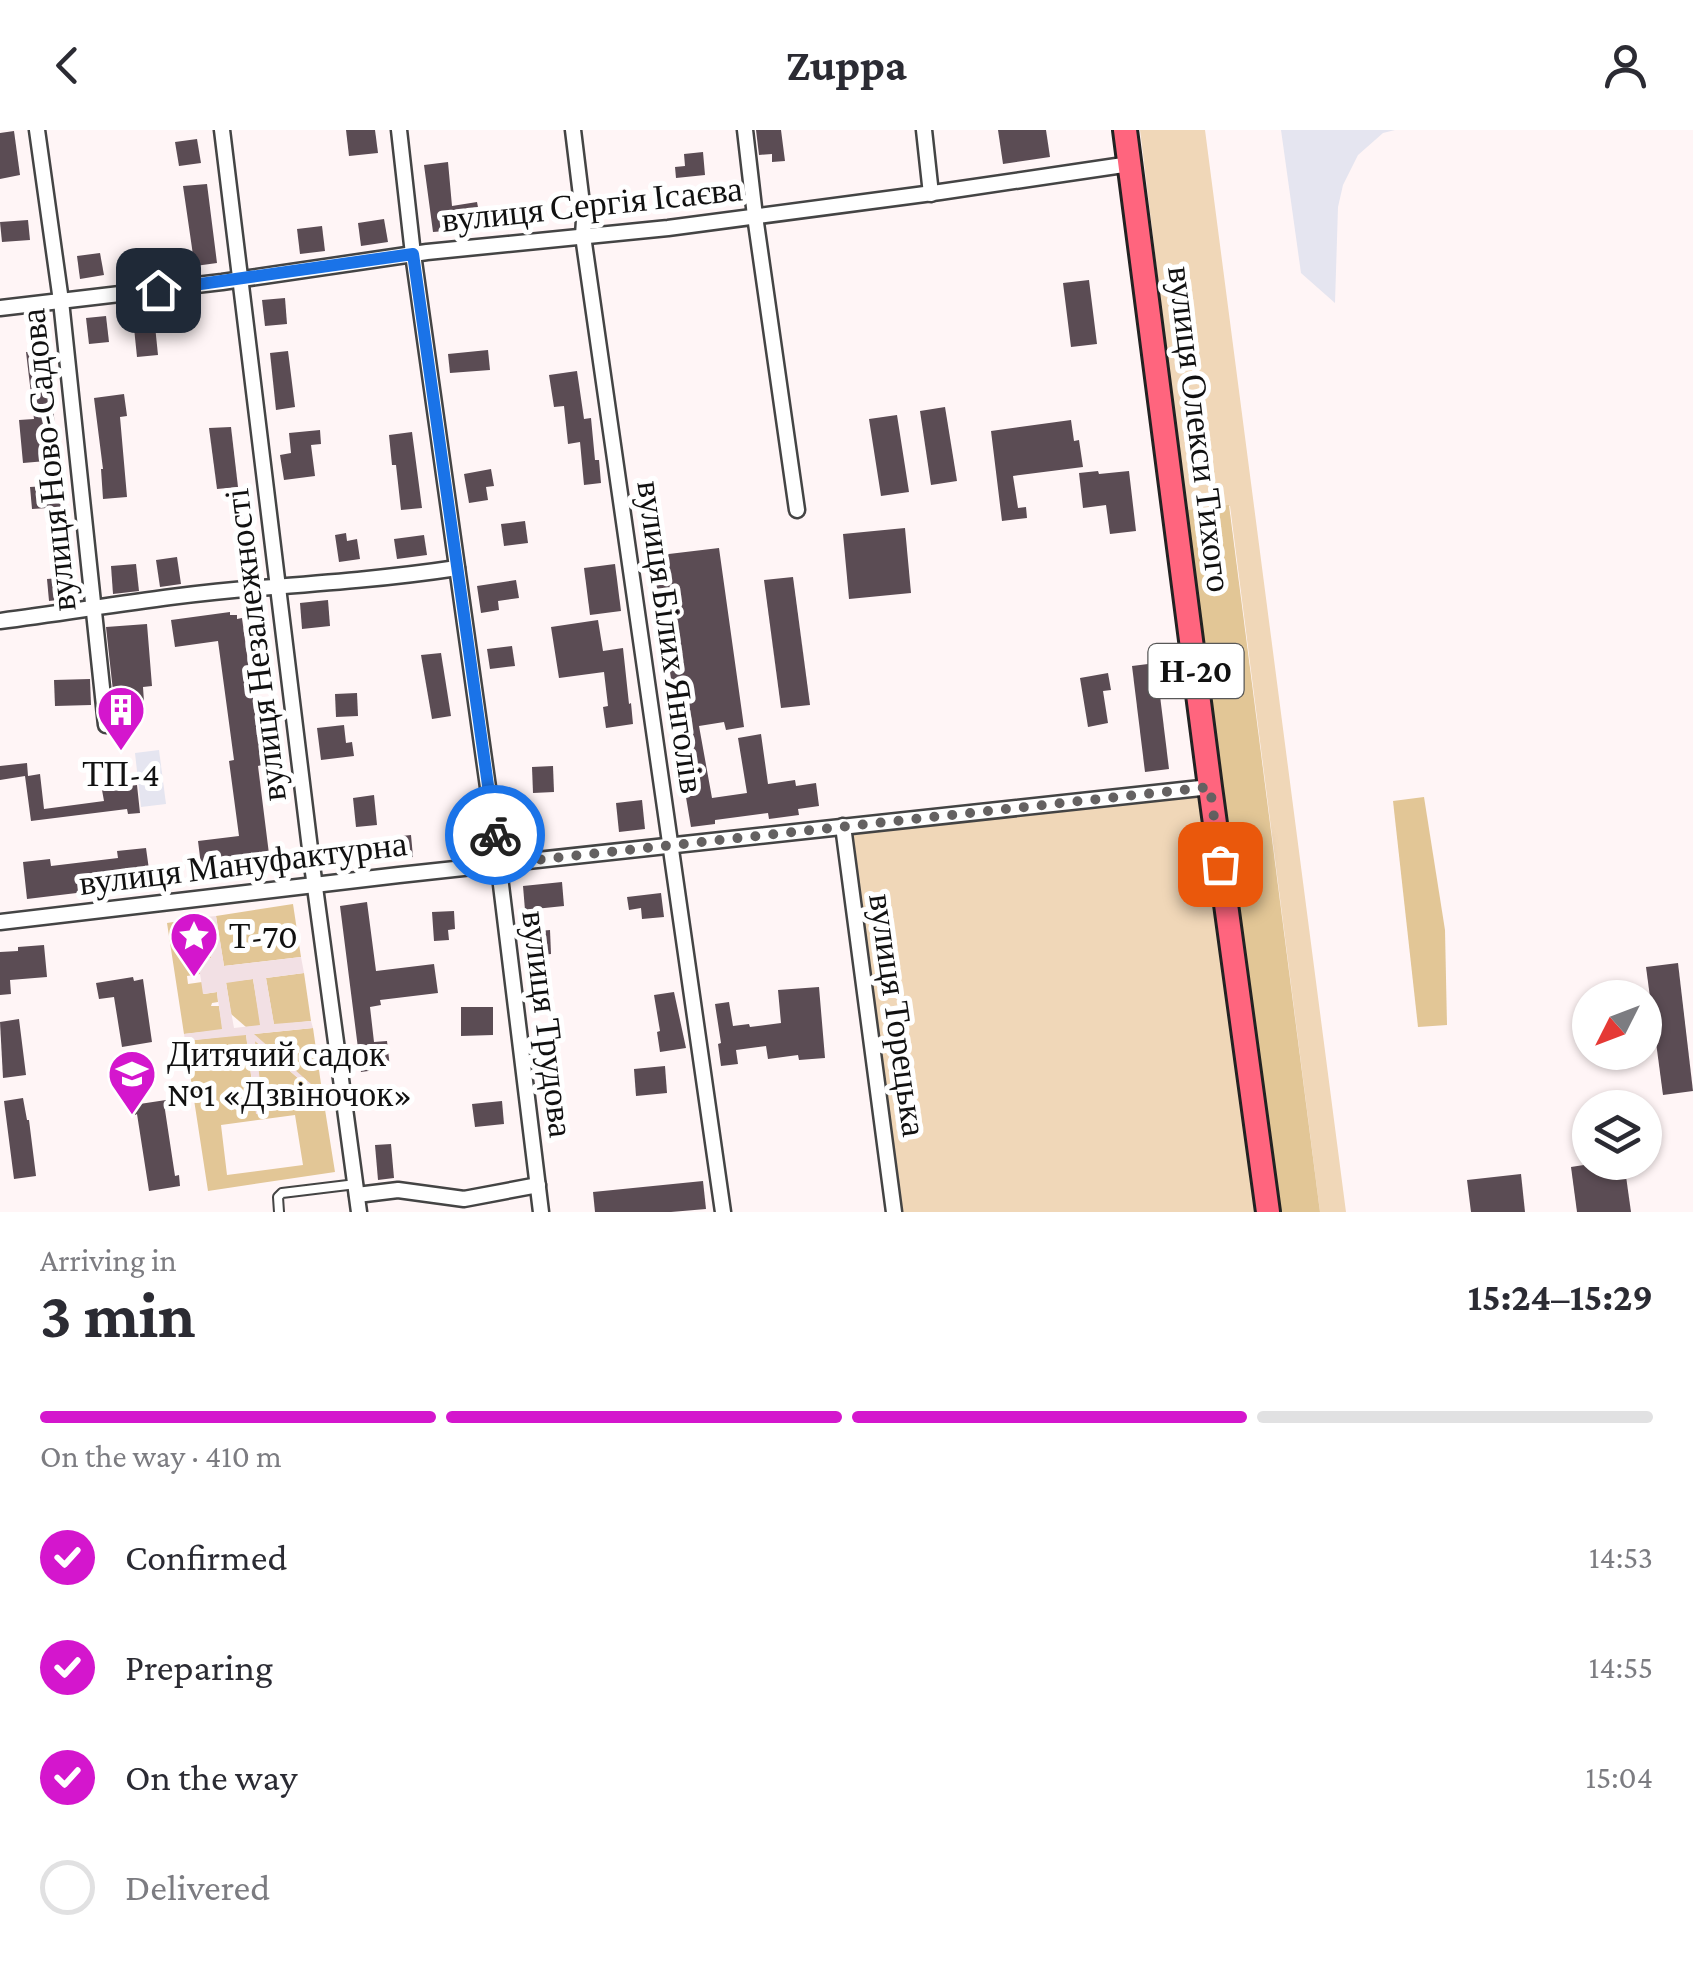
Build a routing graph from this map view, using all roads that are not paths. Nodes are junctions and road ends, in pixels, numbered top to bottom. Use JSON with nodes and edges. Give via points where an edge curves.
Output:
{"nodes":[{"id":1,"x":37,"y":130,"type":"edge"},
{"id":2,"x":222,"y":130,"type":"edge"},
{"id":3,"x":399,"y":130,"type":"edge"},
{"id":4,"x":573,"y":130,"type":"edge"},
{"id":5,"x":745,"y":130,"type":"edge"},
{"id":6,"x":924,"y":130,"type":"edge"},
{"id":7,"x":1126,"y":130,"type":"edge"},
{"id":8,"x":1130,"y":164,"type":"junction"},
{"id":9,"x":931,"y":194,"type":"junction"},
{"id":10,"x":755,"y":216,"type":"junction"},
{"id":11,"x":583,"y":236,"type":"junction"},
{"id":12,"x":413,"y":254,"type":"junction"},
{"id":13,"x":241,"y":279,"type":"junction"},
{"id":14,"x":61,"y":301,"type":"junction"},
{"id":15,"x":0,"y":308,"type":"edge"},
{"id":16,"x":797,"y":510,"type":"dead end"},
{"id":17,"x":457,"y":568,"type":"junction"},
{"id":18,"x":278,"y":588,"type":"junction"},
{"id":19,"x":95,"y":607,"type":"junction"},
{"id":20,"x":0,"y":622,"type":"edge"},
{"id":21,"x":106,"y":726,"type":"dead end"},
{"id":22,"x":1210,"y":787,"type":"junction"},
{"id":23,"x":843,"y":826,"type":"junction"},
{"id":24,"x":672,"y":845,"type":"junction"},
{"id":25,"x":498,"y":864,"type":"junction"},
{"id":26,"x":316,"y":884,"type":"junction"},
{"id":27,"x":0,"y":922,"type":"edge"},
{"id":28,"x":538,"y":1186,"type":"junction"},
{"id":29,"x":356,"y":1190,"type":"junction"},
{"id":30,"x":280,"y":1212,"type":"edge"},
{"id":31,"x":359,"y":1212,"type":"edge"},
{"id":32,"x":541,"y":1212,"type":"edge"},
{"id":33,"x":724,"y":1212,"type":"edge"},
{"id":34,"x":894,"y":1212,"type":"edge"},
{"id":35,"x":1268,"y":1212,"type":"edge"}],
"edges":[{"from":1,"to":14,"type":"street","name":"вулиця Ново-Садова"},
{"from":2,"to":13,"type":"street","name":"вулиця Незалежності"},
{"from":3,"to":12,"type":"street","name":"вулиця Трудова"},
{"from":4,"to":11,"type":"street","name":"вулиця Білих Янголів"},
{"from":5,"to":10,"type":"street"},
{"from":6,"to":9,"type":"street"},
{"from":7,"to":8,"type":"main road","name":"вулиця Олекси Тихого","number":"Н-20"},
{"from":8,"to":9,"type":"street","name":"вулиця Сергія Ісаєва"},
{"from":8,"to":22,"type":"main road","name":"вулиця Олекси Тихого","number":"Н-20"},
{"from":9,"to":10,"type":"street","name":"вулиця Сергія Ісаєва"},
{"from":10,"to":11,"type":"street","name":"вулиця Сергія Ісаєва"},
{"from":10,"to":16,"type":"street"},
{"from":11,"to":12,"type":"street","name":"вулиця Сергія Ісаєва"},
{"from":11,"to":24,"type":"street","name":"вулиця Білих Янголів"},
{"from":12,"to":13,"type":"street","name":"вулиця Сергія Ісаєва"},
{"from":12,"to":17,"type":"street","name":"вулиця Трудова"},
{"from":13,"to":14,"type":"street","name":"вулиця Сергія Ісаєва"},
{"from":13,"to":18,"type":"street","name":"вулиця Незалежності"},
{"from":14,"to":15,"type":"street","name":"вулиця Сергія Ісаєва"},
{"from":14,"to":19,"type":"street","name":"вулиця Ново-Садова"},
{"from":17,"to":18,"type":"street"},
{"from":17,"to":25,"type":"street","name":"вулиця Трудова"},
{"from":18,"to":19,"type":"street"},
{"from":18,"to":26,"type":"street","name":"вулиця Незалежності"},
{"from":19,"to":20,"type":"street"},
{"from":19,"to":21,"type":"street","name":"вулиця Ново-Садова"},
{"from":22,"to":23,"type":"street","name":"вулиця Мануфактурна"},
{"from":22,"to":35,"type":"main road","name":"вулиця Олекси Тихого","number":"Н-20"},
{"from":23,"to":24,"type":"street","name":"вулиця Мануфактурна"},
{"from":23,"to":34,"type":"street","name":"вулиця Торецька"},
{"from":24,"to":25,"type":"street","name":"вулиця Мануфактурна"},
{"from":24,"to":33,"type":"street","name":"вулиця Білих Янголів"},
{"from":25,"to":26,"type":"street","name":"вулиця Мануфактурна"},
{"from":25,"to":28,"type":"street","name":"вулиця Трудова"},
{"from":26,"to":27,"type":"street","name":"вулиця Мануфактурна"},
{"from":26,"to":29,"type":"street","name":"вулиця Незалежності"},
{"from":28,"to":29,"type":"street","via":[[464,1199]]},
{"from":28,"to":32,"type":"street","name":"вулиця Трудова"},
{"from":29,"to":30,"type":"lane","via":[[282,1193]]},
{"from":29,"to":31,"type":"street","name":"вулиця Незалежності"}]}
